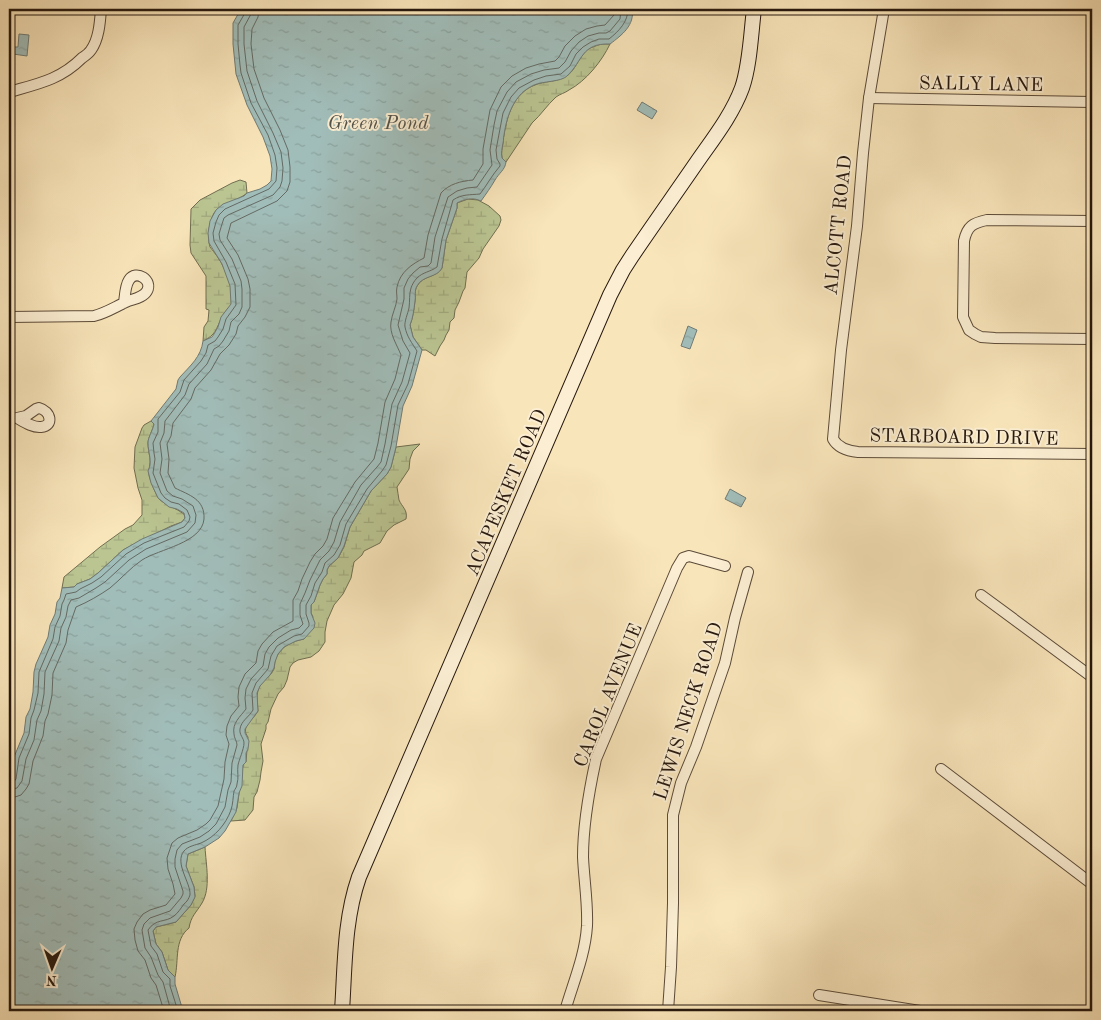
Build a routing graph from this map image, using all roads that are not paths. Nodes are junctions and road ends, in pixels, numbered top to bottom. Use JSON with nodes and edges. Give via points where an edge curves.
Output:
{"nodes":[{"id":1,"x":101,"y":9,"type":"edge"},
{"id":2,"x":754,"y":9,"type":"edge"},
{"id":3,"x":884,"y":9,"type":"edge"},
{"id":4,"x":9,"y":92,"type":"edge"},
{"id":5,"x":869,"y":98,"type":"junction"},
{"id":6,"x":1092,"y":102,"type":"edge"},
{"id":7,"x":1092,"y":221,"type":"edge"},
{"id":8,"x":124,"y":303,"type":"dead end"},
{"id":9,"x":9,"y":317,"type":"edge"},
{"id":10,"x":1092,"y":339,"type":"edge"},
{"id":11,"x":838,"y":445,"type":"joint"},
{"id":12,"x":1092,"y":454,"type":"edge"},
{"id":13,"x":725,"y":566,"type":"dead end"},
{"id":14,"x":748,"y":572,"type":"dead end"},
{"id":15,"x":981,"y":595,"type":"dead end"},
{"id":16,"x":1092,"y":678,"type":"edge"},
{"id":17,"x":941,"y":769,"type":"dead end"},
{"id":18,"x":1092,"y":884,"type":"edge"},
{"id":19,"x":819,"y":995,"type":"dead end"},
{"id":20,"x":342,"y":1011,"type":"edge"},
{"id":21,"x":565,"y":1011,"type":"edge"},
{"id":22,"x":668,"y":1011,"type":"edge"},
{"id":23,"x":920,"y":1011,"type":"edge"}],
"edges":[{"from":1,"to":4,"type":"street","via":[[100,24],[91,50],[78,62],[59,76]]},
{"from":2,"to":20,"type":"main road","name":"ACAPESKET ROAD","via":[[743,86],[734,107],[628,263],[610,295],[359,877],[350,911]]},
{"from":3,"to":5,"type":"street","name":"ALCOTT ROAD"},
{"from":5,"to":6,"type":"street","name":"SALLY LANE"},
{"from":5,"to":11,"type":"street","name":"ALCOTT ROAD","via":[[833,439]]},
{"from":7,"to":10,"type":"street","via":[[987,220],[972,225],[964,241],[963,303],[963,317],[969,330],[981,337]]},
{"from":8,"to":9,"type":"street","via":[[94,316]]},
{"from":11,"to":12,"type":"street","name":"STARBOARD DRIVE","via":[[858,452]]},
{"from":13,"to":21,"type":"street","name":"CAROL AVENUE","via":[[688,556],[683,558],[596,759],[585,821],[585,942]]},
{"from":14,"to":22,"type":"street","name":"LEWIS NECK ROAD","via":[[724,663],[674,805]]},
{"from":15,"to":16,"type":"street"},
{"from":17,"to":18,"type":"street"},
{"from":19,"to":23,"type":"street"}]}
